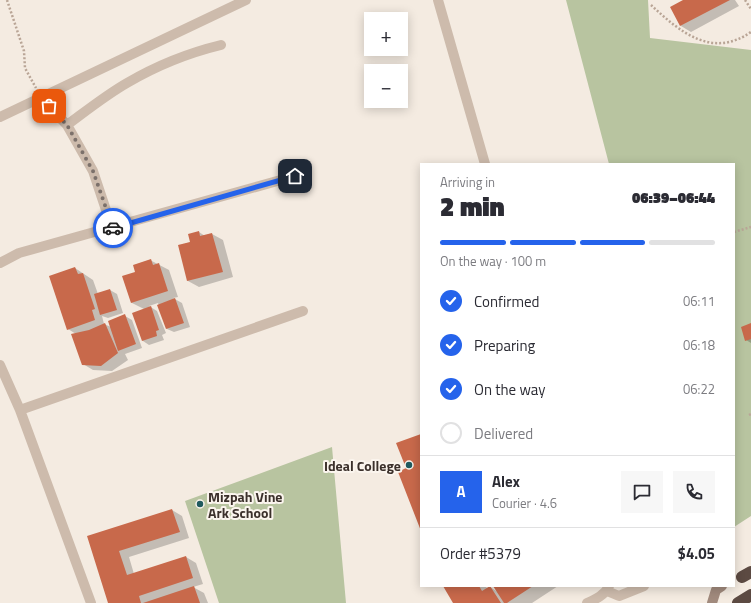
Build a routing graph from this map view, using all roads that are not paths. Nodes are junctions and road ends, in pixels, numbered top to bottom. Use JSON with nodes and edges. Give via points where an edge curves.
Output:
{"nodes":[{"id":1,"x":246,"y":0,"type":"edge"},
{"id":2,"x":438,"y":0,"type":"edge"},
{"id":3,"x":221,"y":45,"type":"dead end"},
{"id":4,"x":40,"y":97,"type":"junction"},
{"id":5,"x":0,"y":117,"type":"edge"},
{"id":6,"x":67,"y":125,"type":"junction"},
{"id":7,"x":485,"y":163,"type":"edge"},
{"id":8,"x":295,"y":176,"type":"dead end"},
{"id":9,"x":112,"y":228,"type":"junction"},
{"id":10,"x":0,"y":263,"type":"edge"},
{"id":11,"x":303,"y":311,"type":"dead end"},
{"id":12,"x":0,"y":365,"type":"edge"},
{"id":13,"x":20,"y":410,"type":"junction"},
{"id":14,"x":642,"y":587,"type":"edge"},
{"id":15,"x":720,"y":587,"type":"edge"},
{"id":16,"x":608,"y":588,"type":"edge"},
{"id":17,"x":751,"y":595,"type":"edge"},
{"id":18,"x":91,"y":603,"type":"edge"},
{"id":19,"x":587,"y":603,"type":"edge"},
{"id":20,"x":712,"y":603,"type":"edge"},
{"id":21,"x":738,"y":603,"type":"edge"}],
"edges":[{"from":1,"to":4,"type":"street"},
{"from":2,"to":7,"type":"street"},
{"from":3,"to":6,"type":"street","via":[[166,63],[132,80]]},
{"from":4,"to":5,"type":"street"},
{"from":4,"to":6,"type":"street"},
{"from":6,"to":9,"type":"street","via":[[93,171]]},
{"from":8,"to":9,"type":"street"},
{"from":9,"to":10,"type":"street","via":[[20,253]]},
{"from":11,"to":13,"type":"street"},
{"from":12,"to":13,"type":"street"},
{"from":13,"to":18,"type":"street"},
{"from":14,"to":16,"type":"street","via":[[619,596]]},
{"from":15,"to":20,"type":"street","via":[[716,590]]},
{"from":16,"to":19,"type":"street"},
{"from":17,"to":21,"type":"highway"}]}
